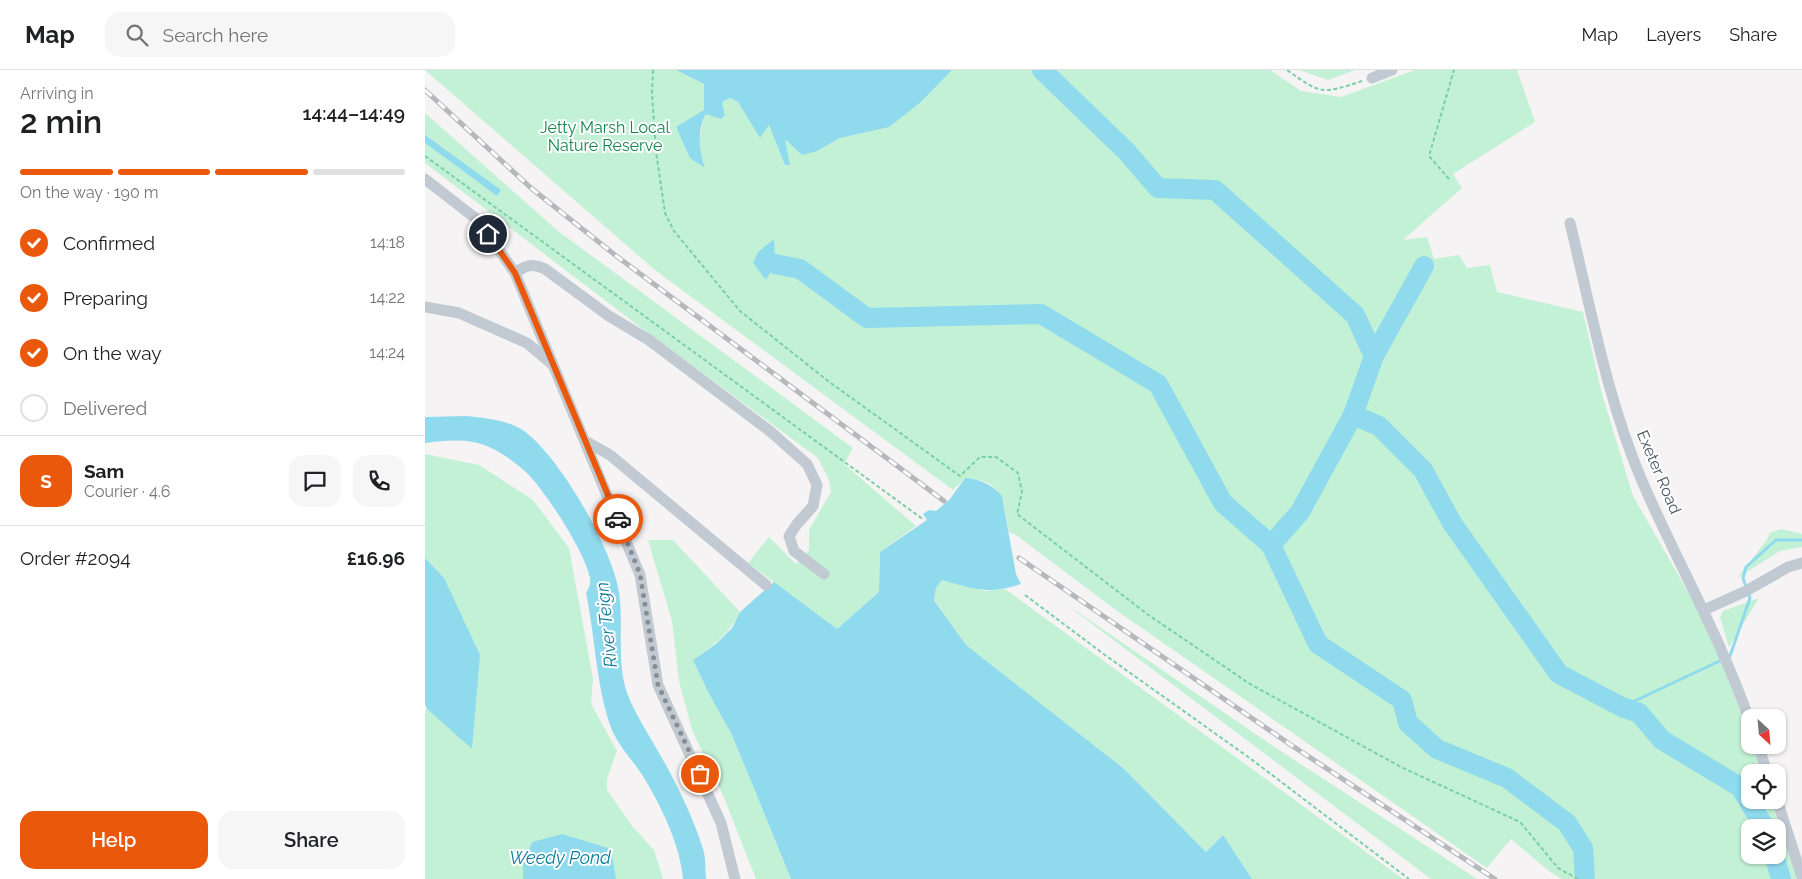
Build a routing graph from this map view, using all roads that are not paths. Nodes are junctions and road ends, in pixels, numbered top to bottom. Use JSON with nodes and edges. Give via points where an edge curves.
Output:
{"nodes":[{"id":1,"x":1392,"y":70,"type":"edge"},
{"id":2,"x":1372,"y":78,"type":"road end"},
{"id":3,"x":425,"y":179,"type":"edge"},
{"id":4,"x":1570,"y":223,"type":"dead end"},
{"id":5,"x":515,"y":273,"type":"junction"},
{"id":6,"x":425,"y":307,"type":"edge"},
{"id":7,"x":554,"y":365,"type":"junction"},
{"id":8,"x":587,"y":442,"type":"junction"},
{"id":9,"x":1802,"y":563,"type":"edge"},
{"id":10,"x":824,"y":574,"type":"dead end"},
{"id":11,"x":766,"y":585,"type":"dead end"},
{"id":12,"x":1704,"y":610,"type":"junction"},
{"id":13,"x":1745,"y":709,"type":"edge"},
{"id":14,"x":1780,"y":809,"type":"edge"},
{"id":15,"x":1802,"y":877,"type":"edge"},
{"id":16,"x":735,"y":879,"type":"edge"}],
"edges":[{"from":1,"to":2,"type":"street"},
{"from":3,"to":5,"type":"street","via":[[479,221]]},
{"from":4,"to":12,"type":"street","name":"Exeter Road","via":[[1625,436],[1642,482]]},
{"from":5,"to":7,"type":"street"},
{"from":5,"to":10,"type":"street","via":[[525,266],[536,265],[545,269],[609,316],[649,340],[771,432],[807,464],[817,485],[813,506],[789,536],[794,551]]},
{"from":6,"to":7,"type":"street","via":[[459,312],[527,343]]},
{"from":7,"to":8,"type":"street"},
{"from":8,"to":11,"type":"street","via":[[610,455]]},
{"from":8,"to":16,"type":"street","via":[[640,574],[658,685],[721,823]]},
{"from":9,"to":12,"type":"street"},
{"from":12,"to":13,"type":"street","name":"Exeter Road"},
{"from":14,"to":15,"type":"street"}]}
